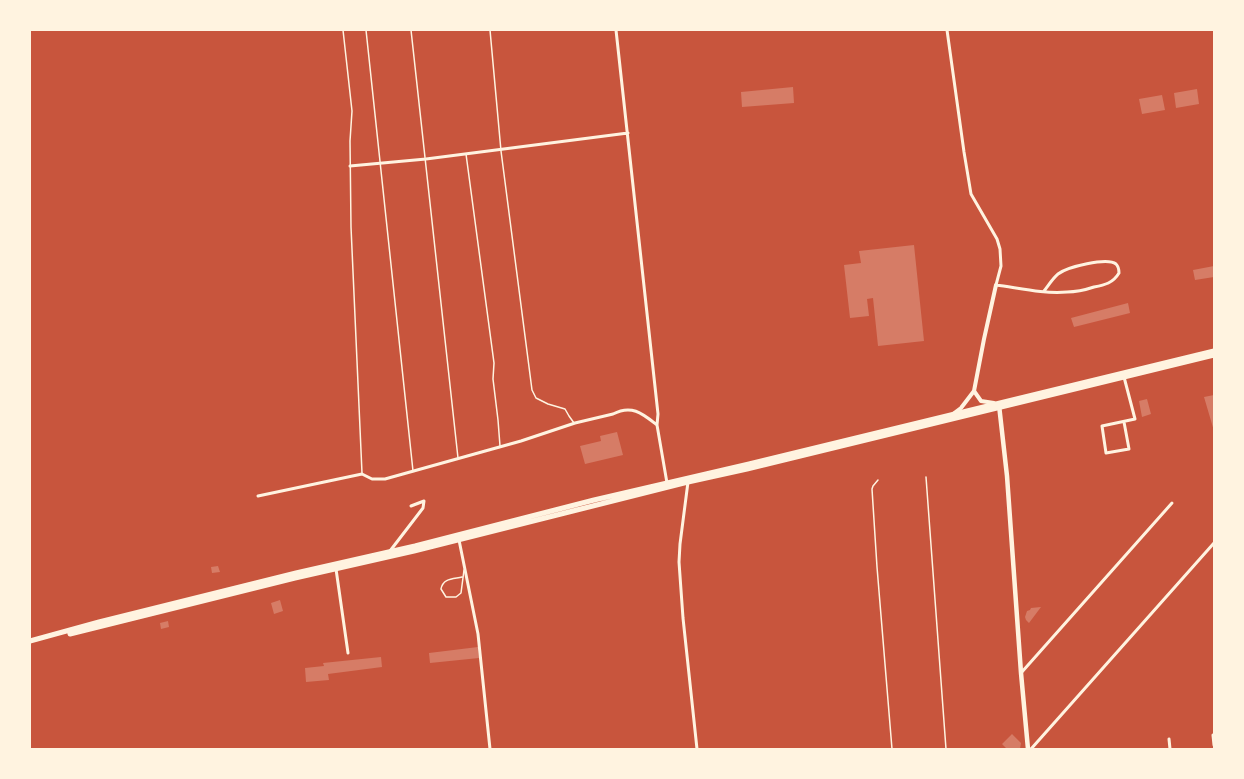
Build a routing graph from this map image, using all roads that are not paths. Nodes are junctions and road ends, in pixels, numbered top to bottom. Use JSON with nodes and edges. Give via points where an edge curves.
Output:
{"nodes":[{"id":1,"x":343,"y":30,"type":"edge"},
{"id":2,"x":366,"y":30,"type":"edge"},
{"id":3,"x":411,"y":30,"type":"edge"},
{"id":4,"x":490,"y":30,"type":"edge"},
{"id":5,"x":616,"y":30,"type":"edge"},
{"id":6,"x":947,"y":30,"type":"edge"},
{"id":7,"x":628,"y":133,"type":"junction"},
{"id":8,"x":501,"y":150,"type":"junction"},
{"id":9,"x":466,"y":154,"type":"junction"},
{"id":10,"x":426,"y":160,"type":"junction"},
{"id":11,"x":380,"y":164,"type":"junction"},
{"id":12,"x":350,"y":166,"type":"junction"},
{"id":13,"x":996,"y":285,"type":"junction"},
{"id":14,"x":1044,"y":291,"type":"junction"},
{"id":15,"x":1214,"y":350,"type":"edge"},
{"id":16,"x":1214,"y":355,"type":"edge"},
{"id":17,"x":1124,"y":377,"type":"junction"},
{"id":18,"x":974,"y":391,"type":"junction"},
{"id":19,"x":999,"y":405,"type":"junction"},
{"id":20,"x":980,"y":410,"type":"junction"},
{"id":21,"x":951,"y":415,"type":"junction"},
{"id":22,"x":1124,"y":422,"type":"junction"},
{"id":23,"x":575,"y":423,"type":"junction"},
{"id":24,"x":657,"y":425,"type":"junction"},
{"id":25,"x":500,"y":447,"type":"junction"},
{"id":26,"x":458,"y":459,"type":"junction"},
{"id":27,"x":413,"y":471,"type":"junction"},
{"id":28,"x":362,"y":474,"type":"junction"},
{"id":29,"x":926,"y":477,"type":"dead end"},
{"id":30,"x":689,"y":480,"type":"junction"},
{"id":31,"x":878,"y":480,"type":"dead end"},
{"id":32,"x":667,"y":483,"type":"junction"},
{"id":33,"x":258,"y":496,"type":"dead end"},
{"id":34,"x":1172,"y":503,"type":"dead end"},
{"id":35,"x":411,"y":506,"type":"dead end"},
{"id":36,"x":459,"y":537,"type":"junction"},
{"id":37,"x":1214,"y":543,"type":"edge"},
{"id":38,"x":390,"y":551,"type":"junction"},
{"id":39,"x":464,"y":568,"type":"junction"},
{"id":40,"x":336,"y":569,"type":"junction"},
{"id":41,"x":462,"y":577,"type":"junction"},
{"id":42,"x":99,"y":624,"type":"junction"},
{"id":43,"x":30,"y":642,"type":"edge"},
{"id":44,"x":348,"y":653,"type":"dead end"},
{"id":45,"x":1021,"y":673,"type":"junction"},
{"id":46,"x":1213,"y":735,"type":"dead end"},
{"id":47,"x":1169,"y":739,"type":"dead end"},
{"id":48,"x":1214,"y":746,"type":"edge"},
{"id":49,"x":490,"y":749,"type":"edge"},
{"id":50,"x":696,"y":749,"type":"edge"},
{"id":51,"x":892,"y":749,"type":"edge"},
{"id":52,"x":946,"y":749,"type":"edge"},
{"id":53,"x":1030,"y":749,"type":"edge"},
{"id":54,"x":1170,"y":749,"type":"edge"}],
"edges":[{"from":1,"to":12,"type":"lane","via":[[352,111]]},
{"from":2,"to":11,"type":"lane"},
{"from":3,"to":10,"type":"lane"},
{"from":4,"to":8,"type":"lane"},
{"from":5,"to":7,"type":"street"},
{"from":6,"to":13,"type":"street","via":[[971,194],[997,239],[1000,249],[1001,266]]},
{"from":7,"to":8,"type":"street"},
{"from":7,"to":24,"type":"street"},
{"from":8,"to":9,"type":"street"},
{"from":8,"to":23,"type":"lane","via":[[532,390],[536,398],[565,409]]},
{"from":9,"to":10,"type":"street"},
{"from":9,"to":25,"type":"lane","via":[[494,363],[493,379]]},
{"from":10,"to":11,"type":"street"},
{"from":10,"to":26,"type":"lane"},
{"from":11,"to":12,"type":"street"},
{"from":11,"to":27,"type":"lane"},
{"from":12,"to":28,"type":"lane"},
{"from":13,"to":14,"type":"street"},
{"from":13,"to":18,"type":"street"},
{"from":14,"to":14,"type":"street","via":[[1068,292],[1112,282],[1119,273],[1118,266],[1109,262],[1066,269],[1057,275]]},
{"from":15,"to":19,"type":"main road"},
{"from":16,"to":17,"type":"main road"},
{"from":17,"to":19,"type":"main road"},
{"from":17,"to":22,"type":"street","via":[[1135,420]]},
{"from":18,"to":19,"type":"street","via":[[981,401]]},
{"from":18,"to":20,"type":"street"},
{"from":18,"to":21,"type":"street","via":[[961,408]]},
{"from":19,"to":20,"type":"main road"},
{"from":19,"to":45,"type":"main road","via":[[1007,476]]},
{"from":20,"to":21,"type":"main road"},
{"from":20,"to":30,"type":"main road","via":[[747,469]]},
{"from":21,"to":30,"type":"main road"},
{"from":22,"to":22,"type":"street","via":[[1102,426],[1106,452],[1129,449]]},
{"from":23,"to":24,"type":"street","via":[[619,411],[637,411]]},
{"from":23,"to":25,"type":"street"},
{"from":24,"to":32,"type":"street"},
{"from":25,"to":26,"type":"street"},
{"from":26,"to":27,"type":"street"},
{"from":27,"to":28,"type":"street","via":[[385,479],[372,479]]},
{"from":28,"to":33,"type":"street"},
{"from":29,"to":52,"type":"lane"},
{"from":30,"to":32,"type":"main road"},
{"from":30,"to":36,"type":"main road"},
{"from":30,"to":50,"type":"street","via":[[679,562]]},
{"from":31,"to":51,"type":"lane","via":[[872,490]]},
{"from":32,"to":36,"type":"main road"},
{"from":34,"to":45,"type":"street"},
{"from":35,"to":38,"type":"street","via":[[424,501],[423,508]]},
{"from":36,"to":38,"type":"main road"},
{"from":36,"to":39,"type":"street"},
{"from":36,"to":40,"type":"main road","via":[[414,552]]},
{"from":37,"to":53,"type":"street"},
{"from":38,"to":42,"type":"main road"},
{"from":39,"to":41,"type":"lane"},
{"from":39,"to":49,"type":"street","via":[[478,634]]},
{"from":40,"to":42,"type":"main road"},
{"from":40,"to":44,"type":"street"},
{"from":41,"to":41,"type":"lane","via":[[443,582],[441,589],[446,597],[459,595],[462,590]]},
{"from":42,"to":43,"type":"main road"},
{"from":45,"to":53,"type":"main road"},
{"from":46,"to":48,"type":"street"},
{"from":47,"to":54,"type":"street"}]}
